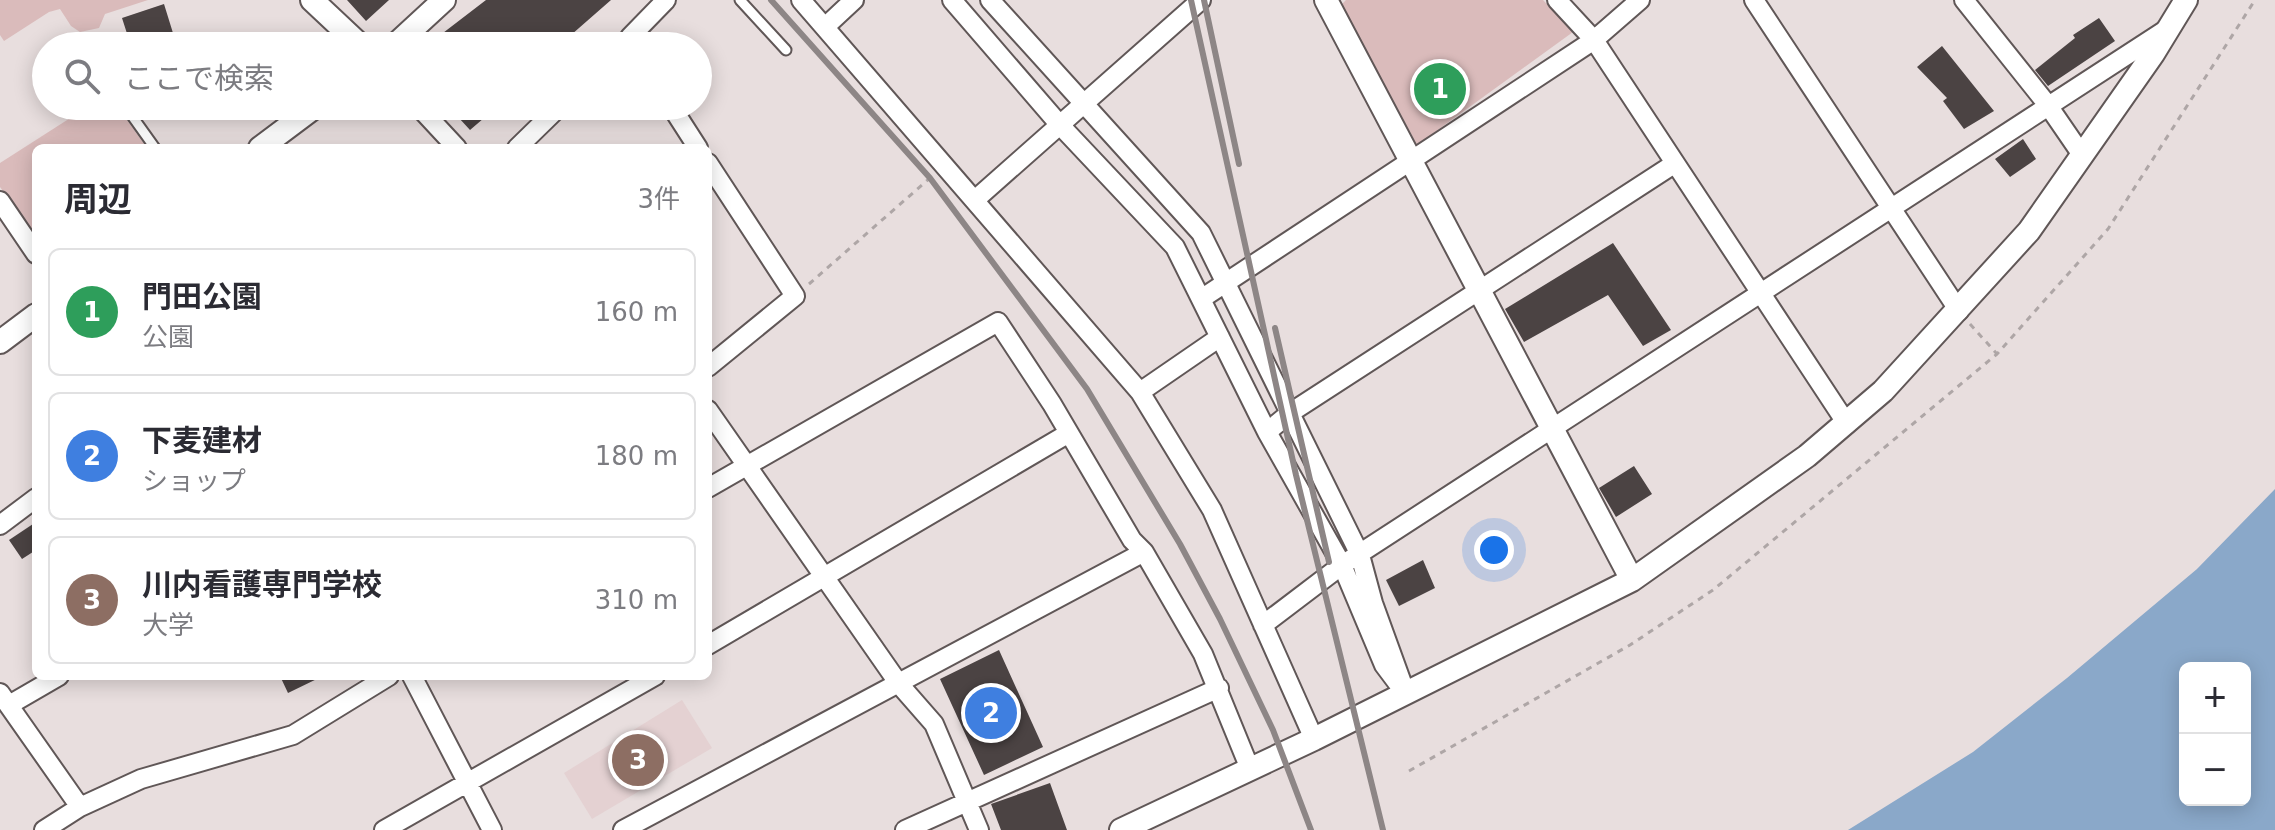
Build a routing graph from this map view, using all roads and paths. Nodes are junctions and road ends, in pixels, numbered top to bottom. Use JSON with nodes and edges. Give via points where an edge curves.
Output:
{"nodes":[{"id":1,"x":312,"y":0,"type":"edge"},
{"id":2,"x":444,"y":0,"type":"edge"},
{"id":3,"x":666,"y":0,"type":"edge"},
{"id":4,"x":740,"y":0,"type":"edge"},
{"id":5,"x":801,"y":0,"type":"edge"},
{"id":6,"x":854,"y":0,"type":"edge"},
{"id":7,"x":990,"y":0,"type":"edge"},
{"id":8,"x":1201,"y":0,"type":"edge"},
{"id":9,"x":1557,"y":0,"type":"edge"},
{"id":10,"x":1640,"y":0,"type":"edge"},
{"id":11,"x":1754,"y":0,"type":"edge"},
{"id":12,"x":1964,"y":0,"type":"edge"},
{"id":13,"x":2186,"y":0,"type":"edge"},
{"id":14,"x":2255,"y":0,"type":"edge"},
{"id":15,"x":1329,"y":1,"type":"edge"},
{"id":16,"x":961,"y":3,"type":"edge"},
{"id":17,"x":825,"y":27,"type":"junction"},
{"id":18,"x":2169,"y":27,"type":"junction"},
{"id":19,"x":346,"y":32,"type":"edge"},
{"id":20,"x":409,"y":32,"type":"edge"},
{"id":21,"x":638,"y":32,"type":"edge"},
{"id":22,"x":1594,"y":40,"type":"junction"},
{"id":23,"x":786,"y":50,"type":"dead end"},
{"id":24,"x":1084,"y":102,"type":"junction"},
{"id":25,"x":2047,"y":104,"type":"junction"},
{"id":26,"x":135,"y":120,"type":"edge"},
{"id":27,"x":297,"y":120,"type":"edge"},
{"id":28,"x":431,"y":120,"type":"edge"},
{"id":29,"x":546,"y":120,"type":"edge"},
{"id":30,"x":680,"y":120,"type":"edge"},
{"id":31,"x":1059,"y":124,"type":"junction"},
{"id":32,"x":152,"y":144,"type":"edge"},
{"id":33,"x":265,"y":144,"type":"edge"},
{"id":34,"x":453,"y":144,"type":"edge"},
{"id":35,"x":521,"y":144,"type":"edge"},
{"id":36,"x":695,"y":144,"type":"edge"},
{"id":37,"x":2082,"y":155,"type":"junction"},
{"id":38,"x":1413,"y":161,"type":"junction"},
{"id":39,"x":1674,"y":164,"type":"junction"},
{"id":40,"x":712,"y":169,"type":"edge"},
{"id":41,"x":942,"y":180,"type":"dead end"},
{"id":42,"x":976,"y":199,"type":"junction"},
{"id":43,"x":0,"y":201,"type":"edge"},
{"id":44,"x":1889,"y":209,"type":"junction"},
{"id":45,"x":32,"y":248,"type":"edge"},
{"id":46,"x":1225,"y":281,"type":"junction"},
{"id":47,"x":1480,"y":289,"type":"junction"},
{"id":48,"x":1762,"y":294,"type":"junction"},
{"id":49,"x":795,"y":296,"type":"junction"},
{"id":50,"x":1201,"y":299,"type":"junction"},
{"id":51,"x":1959,"y":311,"type":"junction"},
{"id":52,"x":32,"y":318,"type":"edge"},
{"id":53,"x":1220,"y":337,"type":"junction"},
{"id":54,"x":0,"y":342,"type":"edge"},
{"id":55,"x":1997,"y":354,"type":"junction"},
{"id":56,"x":712,"y":364,"type":"edge"},
{"id":57,"x":1140,"y":392,"type":"junction"},
{"id":58,"x":1290,"y":413,"type":"junction"},
{"id":59,"x":712,"y":415,"type":"edge"},
{"id":60,"x":1847,"y":424,"type":"junction"},
{"id":61,"x":1555,"y":427,"type":"junction"},
{"id":62,"x":1267,"y":432,"type":"junction"},
{"id":63,"x":1069,"y":433,"type":"junction"},
{"id":64,"x":749,"y":464,"type":"junction"},
{"id":65,"x":712,"y":486,"type":"edge"},
{"id":66,"x":32,"y":501,"type":"edge"},
{"id":67,"x":0,"y":525,"type":"edge"},
{"id":68,"x":1144,"y":552,"type":"junction"},
{"id":69,"x":1360,"y":555,"type":"junction"},
{"id":70,"x":1342,"y":565,"type":"junction"},
{"id":71,"x":826,"y":576,"type":"junction"},
{"id":72,"x":1632,"y":580,"type":"junction"},
{"id":73,"x":1263,"y":625,"type":"junction"},
{"id":74,"x":712,"y":643,"type":"edge"},
{"id":75,"x":50,"y":680,"type":"edge"},
{"id":76,"x":382,"y":680,"type":"edge"},
{"id":77,"x":414,"y":680,"type":"edge"},
{"id":78,"x":648,"y":680,"type":"edge"},
{"id":79,"x":899,"y":684,"type":"junction"},
{"id":80,"x":1219,"y":688,"type":"junction"},
{"id":81,"x":1405,"y":693,"type":"junction"},
{"id":82,"x":5,"y":699,"type":"edge"},
{"id":83,"x":1314,"y":739,"type":"junction"},
{"id":84,"x":1250,"y":769,"type":"junction"},
{"id":85,"x":1409,"y":771,"type":"dead end"},
{"id":86,"x":468,"y":785,"type":"junction"},
{"id":87,"x":970,"y":802,"type":"junction"},
{"id":88,"x":80,"y":807,"type":"junction"},
{"id":89,"x":44,"y":830,"type":"edge"},
{"id":90,"x":384,"y":830,"type":"edge"},
{"id":91,"x":492,"y":830,"type":"edge"},
{"id":92,"x":623,"y":830,"type":"edge"},
{"id":93,"x":905,"y":830,"type":"edge"},
{"id":94,"x":979,"y":830,"type":"edge"},
{"id":95,"x":1121,"y":830,"type":"edge"}],
"edges":[{"from":1,"to":19,"type":"street"},
{"from":2,"to":20,"type":"street"},
{"from":3,"to":21,"type":"street"},
{"from":4,"to":23,"type":"lane"},
{"from":5,"to":17,"type":"street"},
{"from":6,"to":17,"type":"street"},
{"from":7,"to":24,"type":"street"},
{"from":8,"to":24,"type":"street"},
{"from":9,"to":22,"type":"street"},
{"from":10,"to":22,"type":"street"},
{"from":11,"to":44,"type":"street"},
{"from":12,"to":25,"type":"street"},
{"from":13,"to":18,"type":"street"},
{"from":14,"to":55,"type":"path","via":[[2108,229]]},
{"from":15,"to":38,"type":"street"},
{"from":16,"to":31,"type":"street"},
{"from":17,"to":42,"type":"street"},
{"from":18,"to":25,"type":"street"},
{"from":18,"to":37,"type":"street"},
{"from":22,"to":38,"type":"street"},
{"from":22,"to":39,"type":"street"},
{"from":24,"to":31,"type":"street"},
{"from":24,"to":46,"type":"street","via":[[1201,233]]},
{"from":25,"to":37,"type":"street"},
{"from":25,"to":44,"type":"street"},
{"from":26,"to":32,"type":"lane"},
{"from":27,"to":33,"type":"street"},
{"from":28,"to":34,"type":"street"},
{"from":29,"to":35,"type":"street"},
{"from":30,"to":36,"type":"street"},
{"from":31,"to":42,"type":"street"},
{"from":31,"to":50,"type":"street","via":[[1175,247]]},
{"from":37,"to":51,"type":"street","via":[[2029,231]]},
{"from":38,"to":46,"type":"street"},
{"from":38,"to":47,"type":"street"},
{"from":39,"to":47,"type":"street"},
{"from":39,"to":48,"type":"street"},
{"from":40,"to":49,"type":"street"},
{"from":41,"to":49,"type":"path","via":[[930,178]]},
{"from":42,"to":57,"type":"street"},
{"from":43,"to":45,"type":"street"},
{"from":44,"to":48,"type":"street"},
{"from":44,"to":51,"type":"street"},
{"from":46,"to":50,"type":"street"},
{"from":46,"to":58,"type":"street"},
{"from":47,"to":58,"type":"street"},
{"from":47,"to":61,"type":"street"},
{"from":48,"to":60,"type":"street"},
{"from":48,"to":61,"type":"street"},
{"from":49,"to":56,"type":"street"},
{"from":50,"to":53,"type":"street"},
{"from":51,"to":55,"type":"path"},
{"from":51,"to":60,"type":"street"},
{"from":52,"to":54,"type":"street"},
{"from":53,"to":57,"type":"street"},
{"from":53,"to":62,"type":"street"},
{"from":55,"to":85,"type":"path","via":[[1713,590],[1630,645]]},
{"from":57,"to":73,"type":"street","via":[[1212,510]]},
{"from":58,"to":62,"type":"street"},
{"from":58,"to":69,"type":"street"},
{"from":59,"to":64,"type":"street"},
{"from":60,"to":72,"type":"street","via":[[1748,501]]},
{"from":61,"to":69,"type":"street"},
{"from":61,"to":72,"type":"street"},
{"from":62,"to":70,"type":"street"},
{"from":63,"to":64,"type":"street","via":[[998,322]]},
{"from":63,"to":68,"type":"street"},
{"from":63,"to":71,"type":"street"},
{"from":64,"to":65,"type":"street"},
{"from":64,"to":71,"type":"street"},
{"from":66,"to":67,"type":"street"},
{"from":68,"to":79,"type":"street"},
{"from":68,"to":80,"type":"street"},
{"from":69,"to":70,"type":"street"},
{"from":69,"to":81,"type":"street"},
{"from":70,"to":73,"type":"street"},
{"from":70,"to":81,"type":"street","via":[[1384,665]]},
{"from":71,"to":74,"type":"street"},
{"from":71,"to":79,"type":"street"},
{"from":72,"to":81,"type":"street"},
{"from":73,"to":83,"type":"street"},
{"from":75,"to":82,"type":"street"},
{"from":76,"to":88,"type":"street","via":[[293,735],[141,779]]},
{"from":77,"to":86,"type":"street"},
{"from":78,"to":86,"type":"street"},
{"from":79,"to":87,"type":"street","via":[[934,724]]},
{"from":79,"to":92,"type":"street"},
{"from":80,"to":84,"type":"street"},
{"from":80,"to":87,"type":"street"},
{"from":81,"to":83,"type":"street"},
{"from":82,"to":88,"type":"street"},
{"from":83,"to":84,"type":"street"},
{"from":84,"to":95,"type":"street"},
{"from":86,"to":90,"type":"street"},
{"from":86,"to":91,"type":"street"},
{"from":87,"to":93,"type":"street"},
{"from":87,"to":94,"type":"street"},
{"from":88,"to":89,"type":"street"}]}
